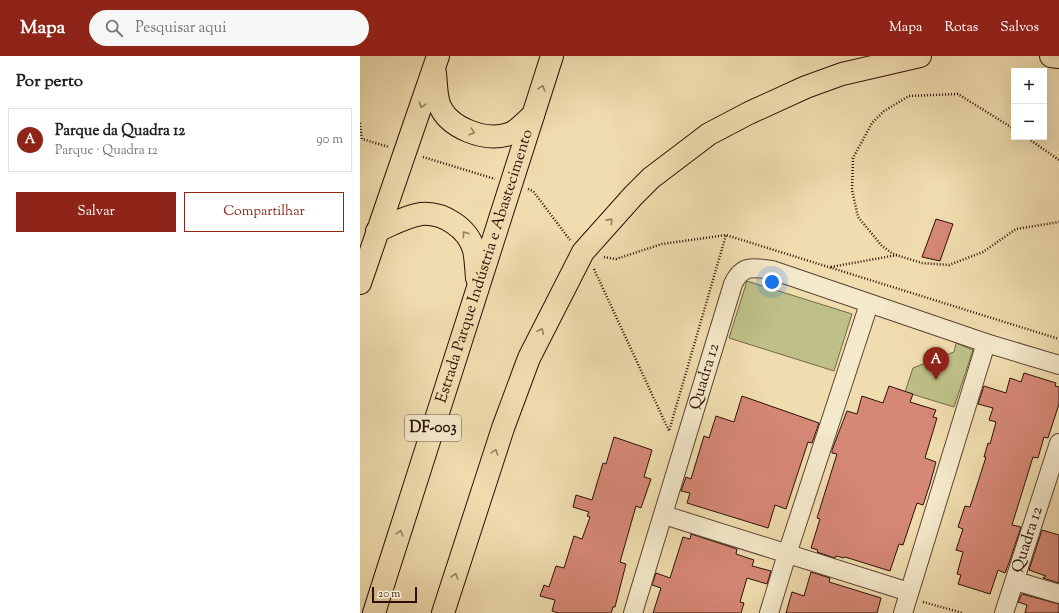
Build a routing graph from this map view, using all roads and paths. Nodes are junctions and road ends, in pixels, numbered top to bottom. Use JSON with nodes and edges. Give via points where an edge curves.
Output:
{"nodes":[{"id":1,"x":552,"y":56,"type":"edge"},
{"id":2,"x":920,"y":56,"type":"edge"},
{"id":3,"x":1051,"y":56,"type":"edge"},
{"id":4,"x":1059,"y":57,"type":"edge"},
{"id":5,"x":436,"y":62,"type":"edge"},
{"id":6,"x":533,"y":115,"type":"junction"},
{"id":7,"x":360,"y":123,"type":"edge"},
{"id":8,"x":1011,"y":127,"type":"edge"},
{"id":9,"x":1030,"y":140,"type":"edge"},
{"id":10,"x":406,"y":152,"type":"junction"},
{"id":11,"x":1059,"y":160,"type":"edge"},
{"id":12,"x":511,"y":183,"type":"junction"},
{"id":13,"x":1059,"y":222,"type":"edge"},
{"id":14,"x":377,"y":231,"type":"junction"},
{"id":15,"x":726,"y":235,"type":"junction"},
{"id":16,"x":583,"y":252,"type":"junction"},
{"id":17,"x":898,"y":255,"type":"junction"},
{"id":18,"x":831,"y":267,"type":"junction"},
{"id":19,"x":360,"y":283,"type":"edge"},
{"id":20,"x":478,"y":285,"type":"junction"},
{"id":21,"x":869,"y":304,"type":"junction"},
{"id":22,"x":1059,"y":339,"type":"edge"},
{"id":23,"x":986,"y":343,"type":"junction"},
{"id":24,"x":1059,"y":365,"type":"edge"},
{"id":25,"x":1059,"y":443,"type":"edge"},
{"id":26,"x":664,"y":515,"type":"junction"},
{"id":27,"x":787,"y":554,"type":"junction"},
{"id":28,"x":388,"y":570,"type":"junction"},
{"id":29,"x":1016,"y":581,"type":"junction"},
{"id":30,"x":1059,"y":594,"type":"edge"},
{"id":31,"x":906,"y":601,"type":"edge"},
{"id":32,"x":374,"y":613,"type":"edge"},
{"id":33,"x":380,"y":613,"type":"edge"},
{"id":34,"x":443,"y":613,"type":"edge"},
{"id":35,"x":633,"y":613,"type":"edge"},
{"id":36,"x":769,"y":613,"type":"edge"},
{"id":37,"x":963,"y":613,"type":"edge"},
{"id":38,"x":1004,"y":613,"type":"edge"}],
"edges":[{"from":6,"to":1,"type":"highway","name":"Estrada Parque Indústria e Abastecimento","number":"DF-003","one_way":true},
{"from":16,"to":2,"type":"highway","one_way":true,"via":[[652,178],[709,134],[806,87],[842,74]]},
{"from":3,"to":4,"type":"highway"},
{"from":5,"to":6,"type":"highway","one_way":true,"via":[[439,103],[445,114],[464,129],[494,136],[510,134]]},
{"from":5,"to":10,"type":"highway","one_way":true},
{"from":6,"to":12,"type":"highway","name":"Estrada Parque Indústria e Abastecimento","number":"DF-003"},
{"from":7,"to":10,"type":"path","via":[[362,140]]},
{"from":8,"to":17,"type":"path","via":[[958,94],[909,96],[884,111],[872,123],[853,158],[852,190],[858,217],[882,246]]},
{"from":9,"to":11,"type":"path"},
{"from":10,"to":12,"type":"path"},
{"from":10,"to":14,"type":"highway"},
{"from":12,"to":16,"type":"path","via":[[533,191],[565,236]]},
{"from":12,"to":20,"type":"highway","name":"Estrada Parque Indústria e Abastecimento","number":"DF-003"},
{"from":13,"to":17,"type":"path","via":[[1016,229],[983,252],[950,265],[922,263]]},
{"from":14,"to":19,"type":"highway"},
{"from":20,"to":14,"type":"highway","one_way":true,"via":[[474,250],[459,226],[452,222],[434,215],[422,214],[411,216]]},
{"from":15,"to":16,"type":"path","via":[[662,244],[616,259]]},
{"from":15,"to":16,"type":"path","via":[[669,431],[595,272]]},
{"from":15,"to":18,"type":"path"},
{"from":34,"to":16,"type":"highway","one_way":true,"via":[[503,428],[529,358]]},
{"from":17,"to":18,"type":"path"},
{"from":18,"to":22,"type":"path"},
{"from":28,"to":20,"type":"highway","name":"Estrada Parque Indústria e Abastecimento","number":"DF-003","one_way":true},
{"from":21,"to":23,"type":"street","name":"Quadra 12"},
{"from":21,"to":26,"type":"street","name":"Quadra 12","via":[[772,270],[753,267],[737,276]]},
{"from":21,"to":27,"type":"street"},
{"from":23,"to":24,"type":"street","name":"Quadra 12"},
{"from":23,"to":31,"type":"street"},
{"from":25,"to":29,"type":"street","name":"Quadra 12"},
{"from":26,"to":27,"type":"street"},
{"from":26,"to":35,"type":"street","name":"Quadra 12"},
{"from":27,"to":31,"type":"street"},
{"from":27,"to":36,"type":"street"},
{"from":28,"to":32,"type":"highway","name":"Estrada Parque Indústria e Abastecimento","number":"DF-003"},
{"from":28,"to":33,"type":"highway"},
{"from":29,"to":30,"type":"street"},
{"from":29,"to":38,"type":"street","name":"Quadra 12"},
{"from":31,"to":37,"type":"path"}]}
